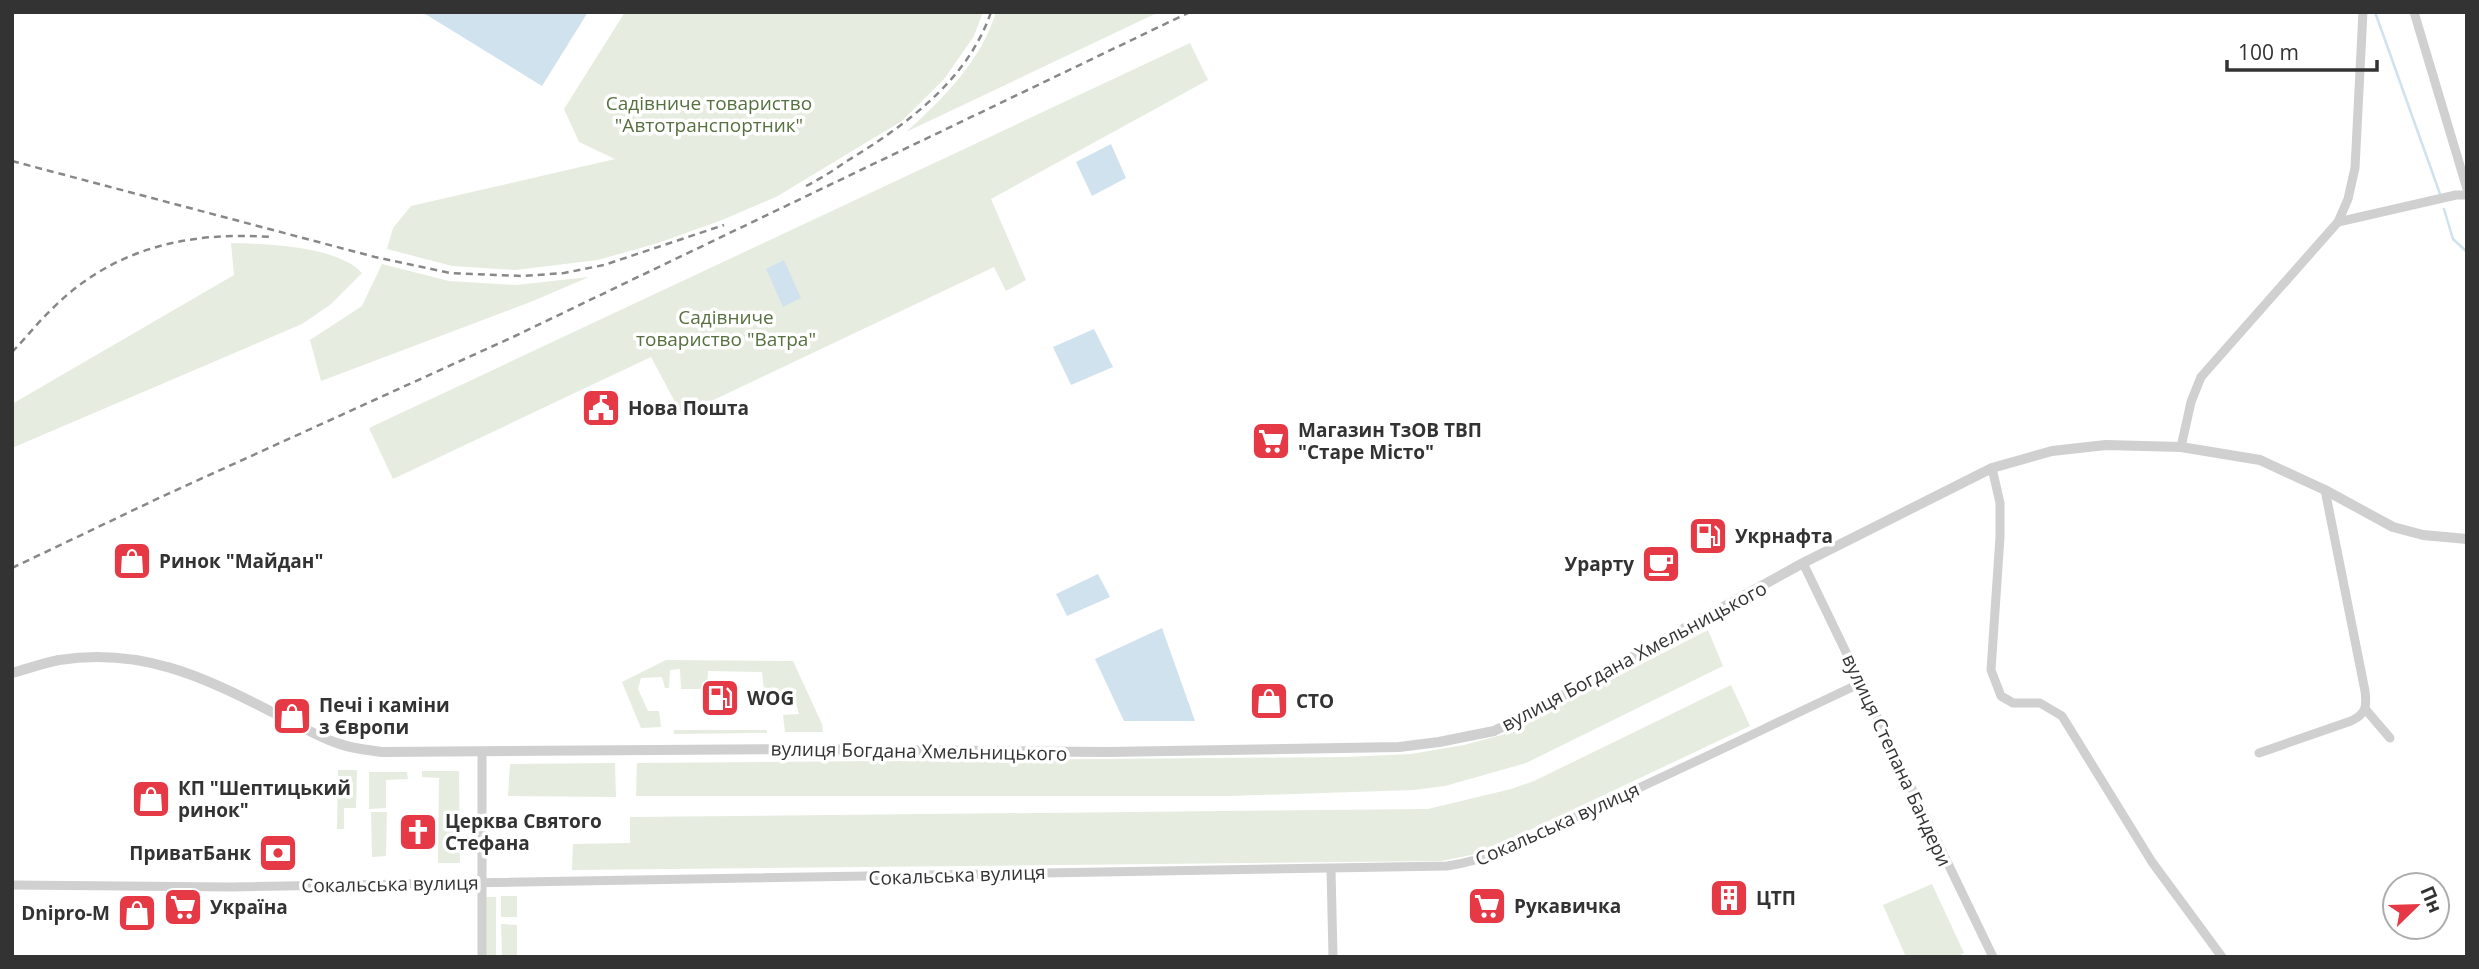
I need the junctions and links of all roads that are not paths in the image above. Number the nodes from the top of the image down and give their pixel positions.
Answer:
1 (2363, 12) edge
2 (2414, 12) edge
3 (2467, 189) edge
4 (2467, 195) edge
5 (2338, 222) junction
6 (2181, 447) junction
7 (1992, 468) junction
8 (2325, 490) junction
9 (2466, 541) edge
10 (1803, 563) junction
11 (12, 673) edge
12 (1861, 683) junction
13 (2366, 710) junction
14 (2390, 738) dead end
15 (482, 751) junction
16 (2259, 753) dead end
17 (1331, 869) junction
18 (482, 882) junction
19 (12, 885) edge
20 (482, 957) edge
21 (1333, 957) edge
22 (1993, 957) edge
23 (2222, 957) edge

1 - 5 street
2 - 3 street
4 - 5 street
5 - 6 street
6 - 7 street, вулиця Богдана Хмельницького
6 - 8 street, вулиця Богдана Хмельницького
7 - 10 street, вулиця Богдана Хмельницького
7 - 23 street
8 - 9 street, вулиця Богдана Хмельницького
8 - 13 street
10 - 12 street, вулиця Степана Бандери
10 - 15 street, вулиця Богдана Хмельницького
11 - 15 street, вулиця Богдана Хмельницького
12 - 17 street, Сокальська вулиця
12 - 22 street, вулиця Степана Бандери
13 - 14 street
13 - 16 street
15 - 18 street
17 - 18 street, Сокальська вулиця
17 - 21 street
18 - 19 street, Сокальська вулиця
18 - 20 street

